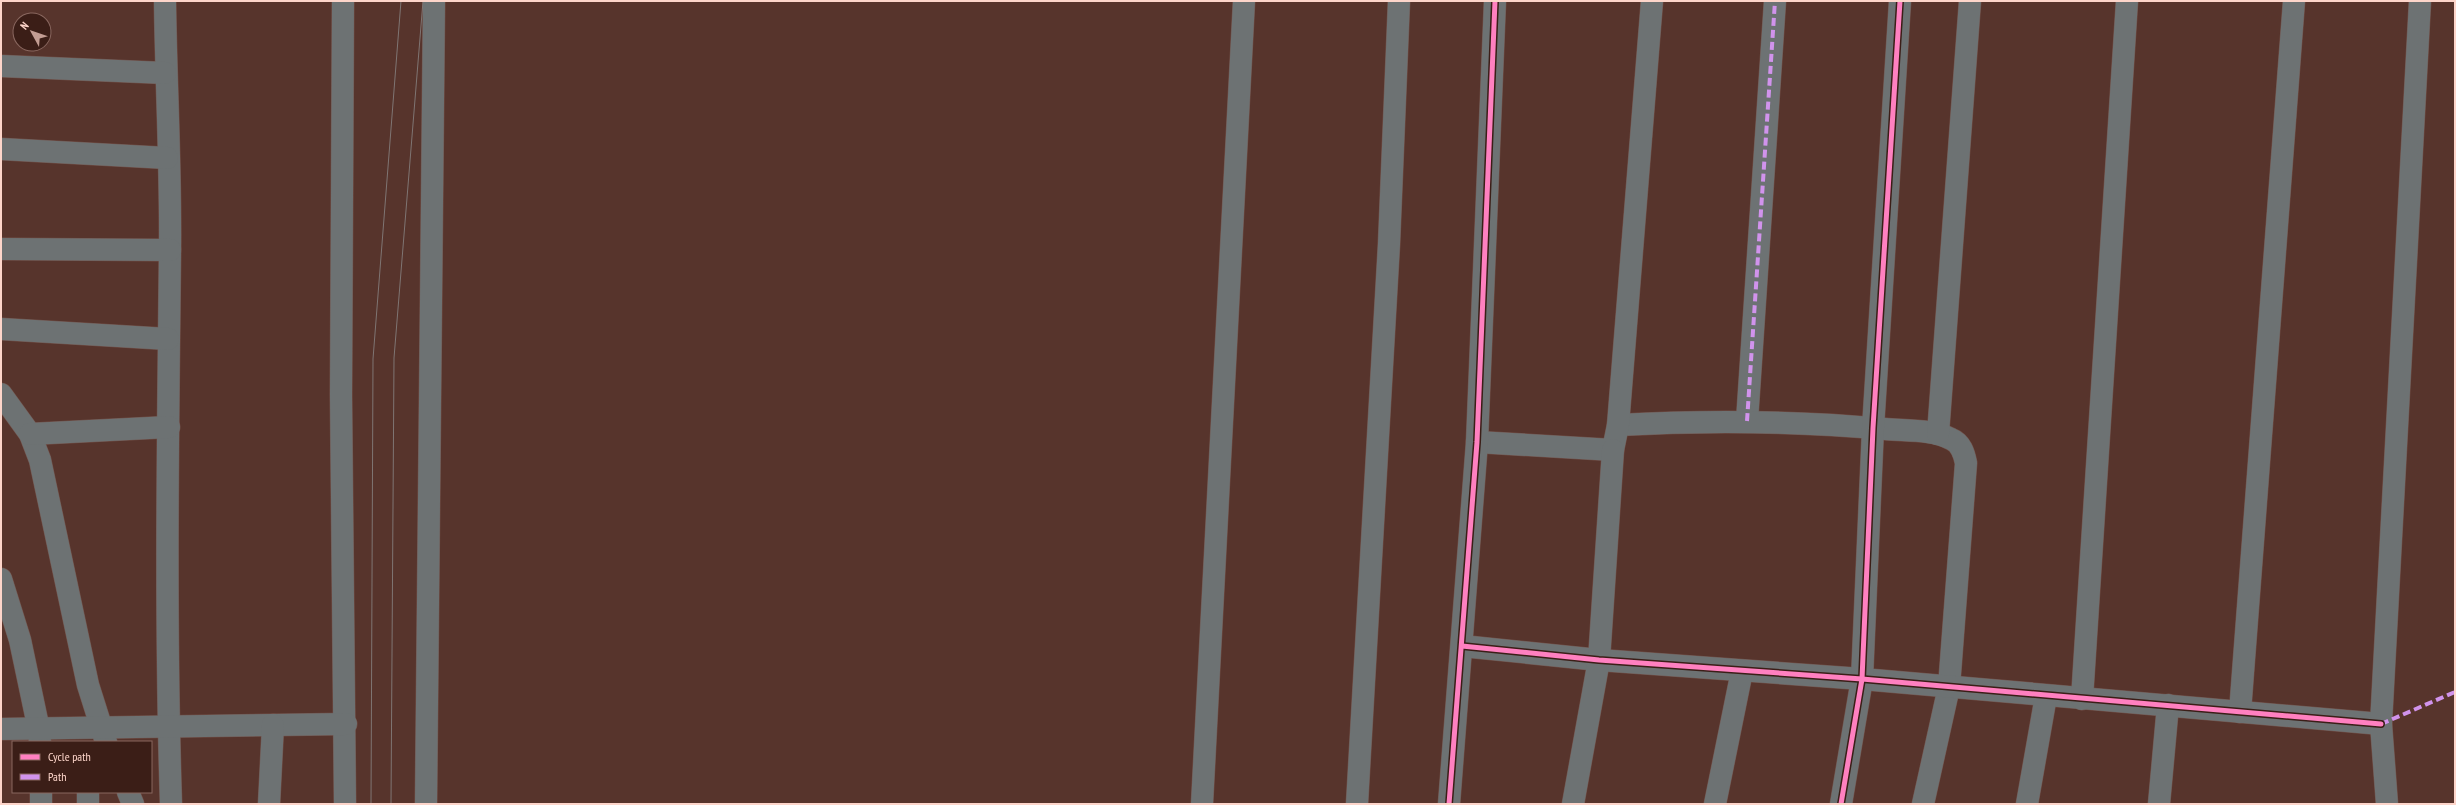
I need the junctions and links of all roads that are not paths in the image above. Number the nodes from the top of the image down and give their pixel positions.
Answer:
1 (165, 1) edge
2 (343, 1) edge
3 (434, 1) edge
4 (1244, 1) edge
5 (1399, 1) edge
6 (1495, 1) edge
7 (1652, 1) edge
8 (1775, 1) edge
9 (1900, 1) edge
10 (1970, 1) edge
11 (2127, 1) edge
12 (2294, 1) edge
13 (2420, 1) edge
14 (1, 66) edge
15 (166, 73) junction
16 (1, 149) edge
17 (167, 158) junction
18 (1, 249) edge
19 (170, 250) junction
20 (1, 330) edge
21 (168, 338) junction
22 (1, 394) edge
23 (1747, 422) junction
24 (1618, 425) junction
25 (169, 427) junction
26 (1873, 428) junction
27 (30, 434) junction
28 (1938, 434) junction
29 (1477, 442) junction
30 (1613, 450) junction
31 (1, 579) edge
32 (1462, 646) junction
33 (1599, 660) junction
34 (1742, 671) junction
35 (1862, 680) junction
36 (1949, 688) junction
37 (2046, 696) junction
38 (2082, 699) junction
39 (2168, 705) junction
40 (2240, 712) junction
41 (346, 724) junction
42 (2381, 724) junction
43 (273, 725) junction
44 (168, 726) junction
45 (1, 729) edge
46 (39, 736) edge
47 (94, 736) edge
48 (41, 793) edge
49 (88, 793) edge
50 (128, 793) edge
51 (41, 804) edge
52 (88, 804) edge
53 (133, 804) edge
54 (171, 804) edge
55 (269, 804) edge
56 (345, 804) edge
57 (426, 804) edge
58 (1202, 804) edge
59 (1357, 804) edge
60 (1449, 804) edge
61 (1573, 804) edge
62 (1715, 804) edge
63 (1841, 804) edge
64 (1923, 804) edge
65 (2027, 804) edge
66 (2159, 804) edge
67 (2387, 804) edge

1 - 15 street
2 - 41 street
3 - 57 street
4 - 58 street
5 - 59 street
6 - 29 street
7 - 24 street
8 - 23 street
9 - 26 street
10 - 28 street
11 - 38 street
12 - 40 street
13 - 42 street
14 - 15 street
15 - 17 street
16 - 17 street
17 - 19 street
18 - 19 street
19 - 21 street
20 - 21 street
21 - 25 street
22 - 27 street
23 - 24 street
23 - 26 street
24 - 30 street
25 - 27 street
25 - 44 street
26 - 28 street
26 - 35 street
27 - 47 street
28 - 36 street
29 - 30 street
29 - 32 street
30 - 33 street
31 - 46 street
32 - 33 street
32 - 60 street
33 - 34 street
33 - 61 street
34 - 35 street
34 - 62 street
35 - 36 street
35 - 63 street
36 - 37 street
36 - 64 street
37 - 38 street
37 - 65 street
38 - 39 street
39 - 40 street
39 - 66 street
40 - 42 street
41 - 43 street
41 - 56 street
42 - 67 street
43 - 44 street
43 - 55 street
44 - 47 street
44 - 54 street
45 - 46 street
46 - 47 street
48 - 51 street
49 - 52 street
50 - 53 street

